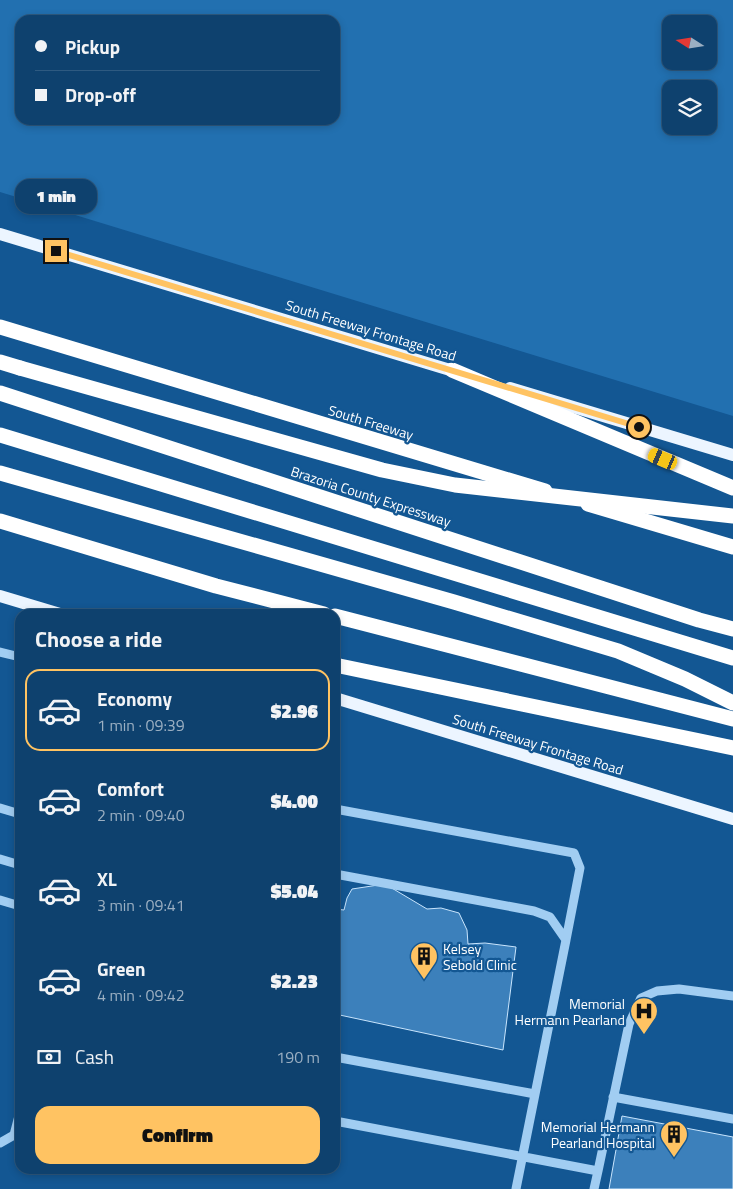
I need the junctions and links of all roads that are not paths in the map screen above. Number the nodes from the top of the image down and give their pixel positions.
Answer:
1 (0, 234) edge
2 (0, 327) edge
3 (0, 362) edge
4 (452, 370) junction
5 (0, 393) edge
6 (0, 435) edge
7 (733, 455) edge
8 (0, 473) edge
9 (733, 488) edge
10 (733, 516) edge
11 (0, 520) edge
12 (733, 547) edge
13 (0, 596) edge
14 (43, 609) edge
15 (305, 609) edge
16 (340, 617) edge
17 (733, 629) edge
18 (0, 652) edge
19 (15, 656) edge
20 (733, 658) edge
21 (340, 666) edge
22 (340, 700) edge
23 (733, 703) edge
24 (733, 718) edge
25 (733, 748) edge
26 (0, 808) edge
27 (340, 810) edge
28 (15, 812) edge
29 (733, 819) edge
30 (0, 859) edge
31 (15, 864) edge
32 (340, 875) edge
33 (0, 900) edge
34 (15, 904) edge
35 (566, 940) junction
36 (733, 996) edge
37 (340, 1058) edge
38 (534, 1094) junction
39 (614, 1097) junction
40 (733, 1119) edge
41 (340, 1122) edge
42 (15, 1131) edge
43 (0, 1143) edge
44 (522, 1157) junction
45 (598, 1171) junction
46 (516, 1189) edge
47 (594, 1189) edge

1 - 4 main road, South Freeway Frontage Road
2 - 12 highway, South Freeway
3 - 10 highway, bridge
4 - 7 main road, South Freeway Frontage Road
4 - 9 highway
5 - 17 highway, Brazoria County Expressway
6 - 20 highway
8 - 23 highway
11 - 15 highway
13 - 14 main road
16 - 24 highway
18 - 19 lane
21 - 25 highway
22 - 29 main road, South Freeway Frontage Road
26 - 28 lane
27 - 35 lane
30 - 31 lane
32 - 35 lane
33 - 34 lane
35 - 38 lane
36 - 39 lane
37 - 38 lane
38 - 44 lane
39 - 40 lane
39 - 45 lane
41 - 44 lane
42 - 43 lane
44 - 45 lane
44 - 46 lane
45 - 47 lane

